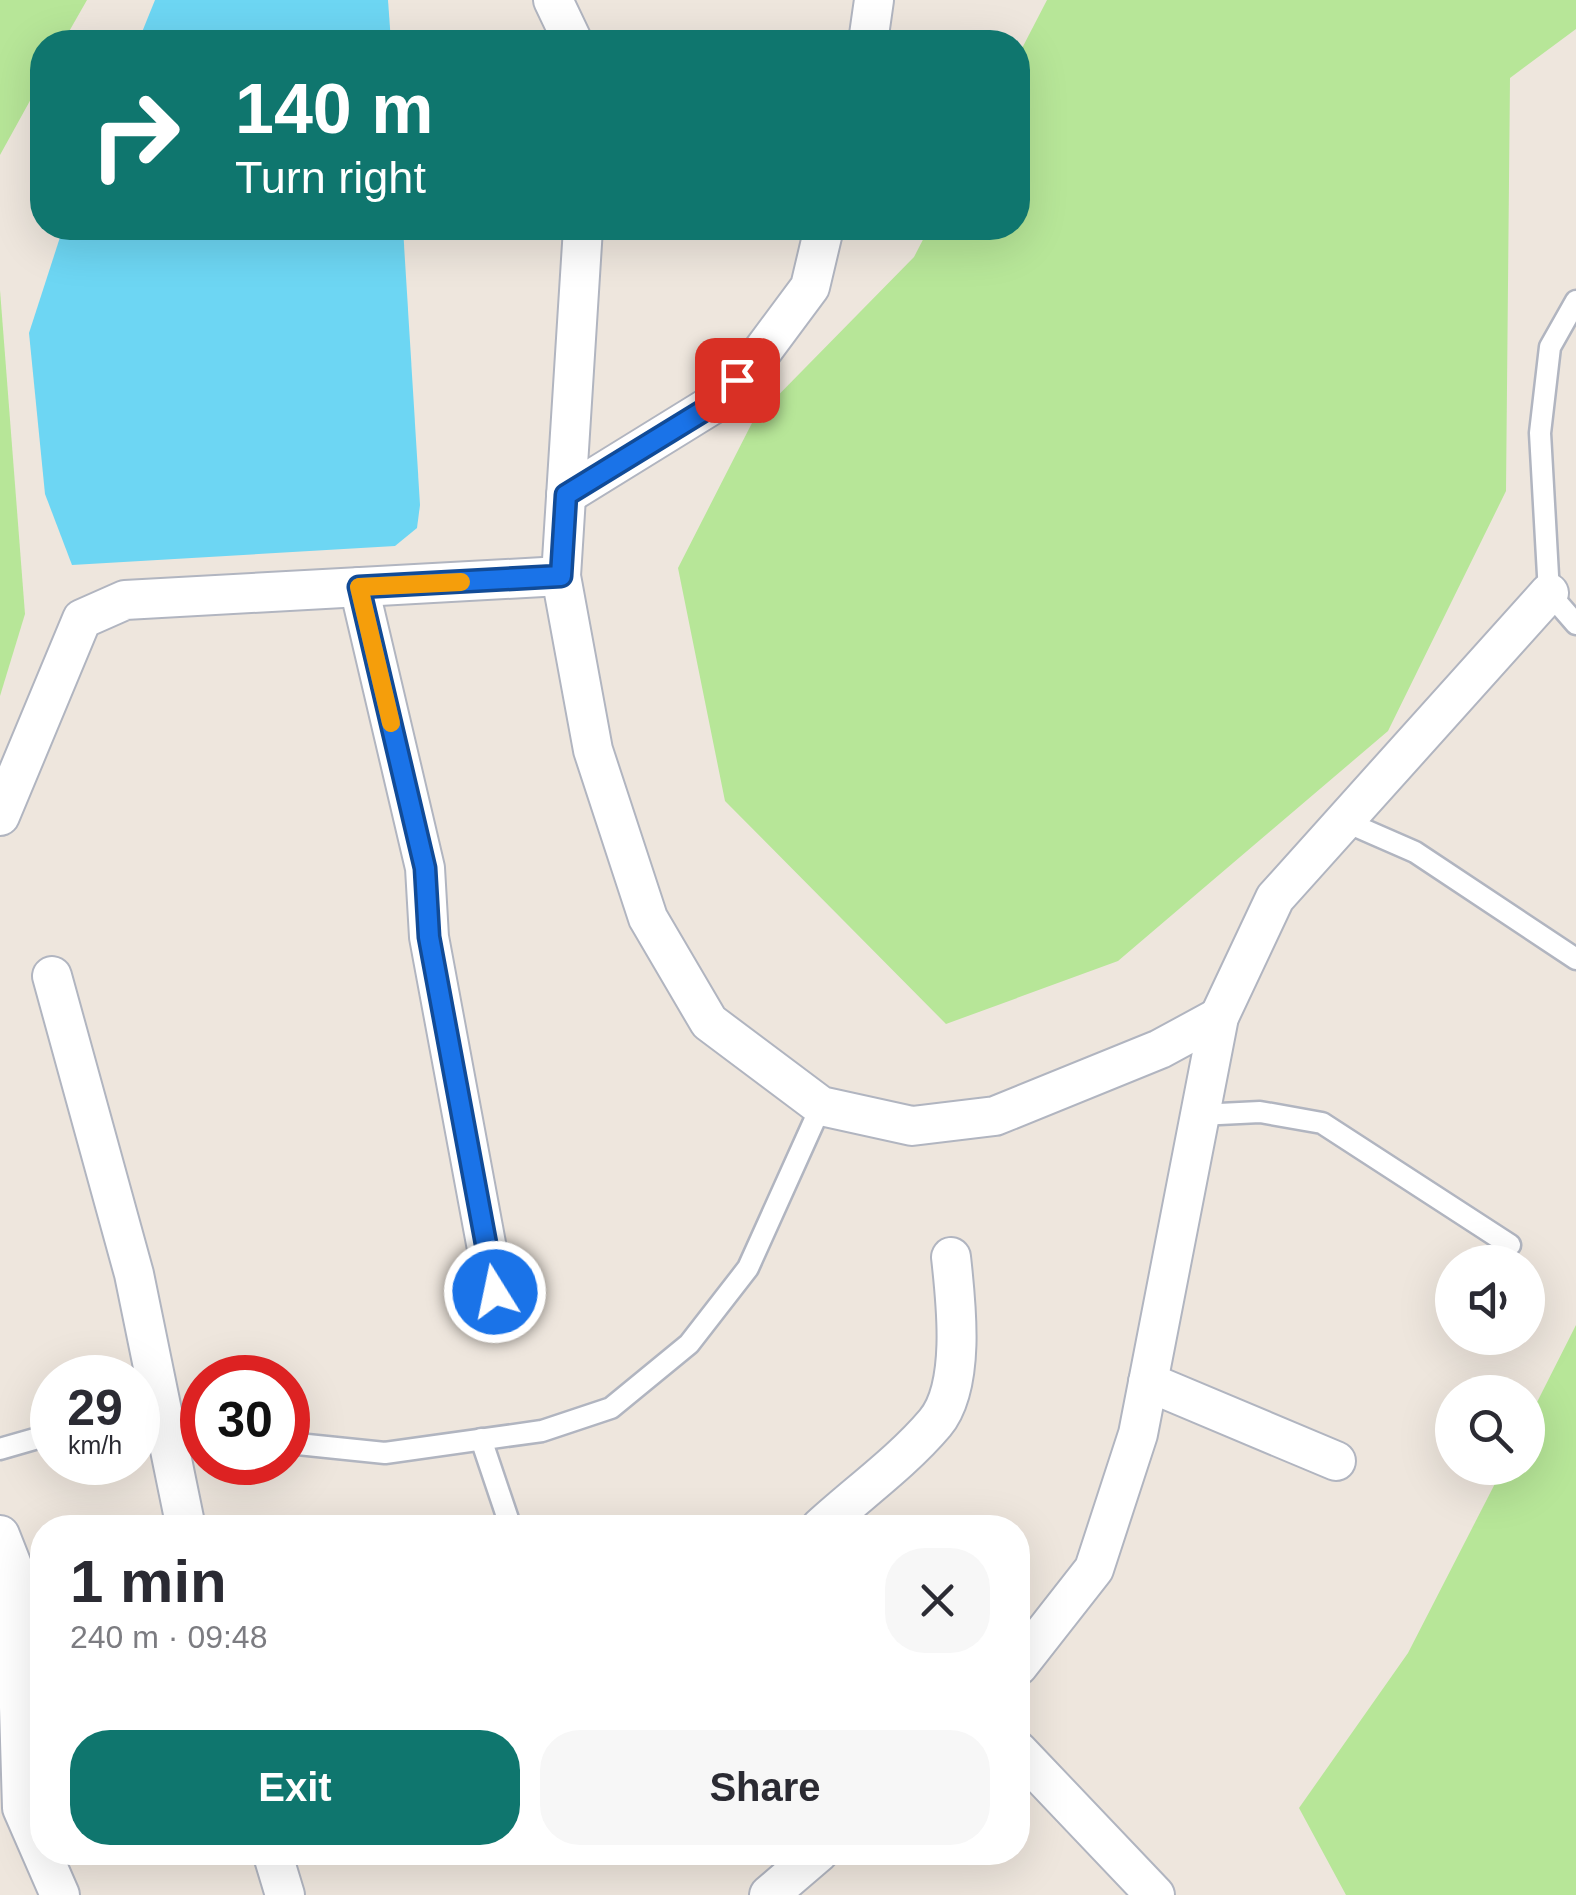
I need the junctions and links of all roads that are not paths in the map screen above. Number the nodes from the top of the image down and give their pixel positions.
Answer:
1 (553, 0) edge
2 (874, 0) edge
3 (567, 30) edge
4 (870, 30) edge
5 (582, 240) edge
6 (821, 240) edge
7 (1576, 302) edge
8 (566, 495) junction
9 (561, 576) junction
10 (359, 587) junction
11 (1549, 593) junction
12 (1576, 624) edge
13 (0, 816) edge
14 (1344, 821) junction
15 (1576, 959) edge
16 (52, 976) dead end
17 (1219, 1017) junction
18 (821, 1106) junction
19 (1199, 1114) junction
20 (1510, 1245) dead end
21 (951, 1257) dead end
22 (495, 1292) dead end
23 (143, 1355) edge
24 (1148, 1382) junction
25 (30, 1440) edge
26 (481, 1440) junction
27 (310, 1445) edge
28 (0, 1449) edge
29 (160, 1451) edge
30 (1336, 1460) dead end
31 (182, 1515) edge
32 (506, 1515) edge
33 (834, 1515) edge
34 (0, 1535) edge
35 (1030, 1651) edge
36 (1030, 1764) edge
37 (30, 1826) edge
38 (47, 1865) edge
39 (276, 1865) edge
40 (60, 1895) edge
41 (285, 1895) edge
42 (1156, 1895) edge

1 - 3 street
2 - 4 street
5 - 8 street
6 - 8 street
7 - 11 lane
8 - 9 street
9 - 10 street
9 - 18 street
10 - 13 street
10 - 22 street
11 - 12 lane
11 - 14 street
14 - 15 lane
14 - 17 street
16 - 23 street
17 - 18 street
17 - 19 street
18 - 26 lane
19 - 20 lane
19 - 24 street
21 - 33 street
24 - 30 street
24 - 35 street
25 - 28 lane
26 - 27 lane
26 - 32 lane
29 - 31 street
34 - 37 street
36 - 42 street
38 - 40 street
39 - 41 street

